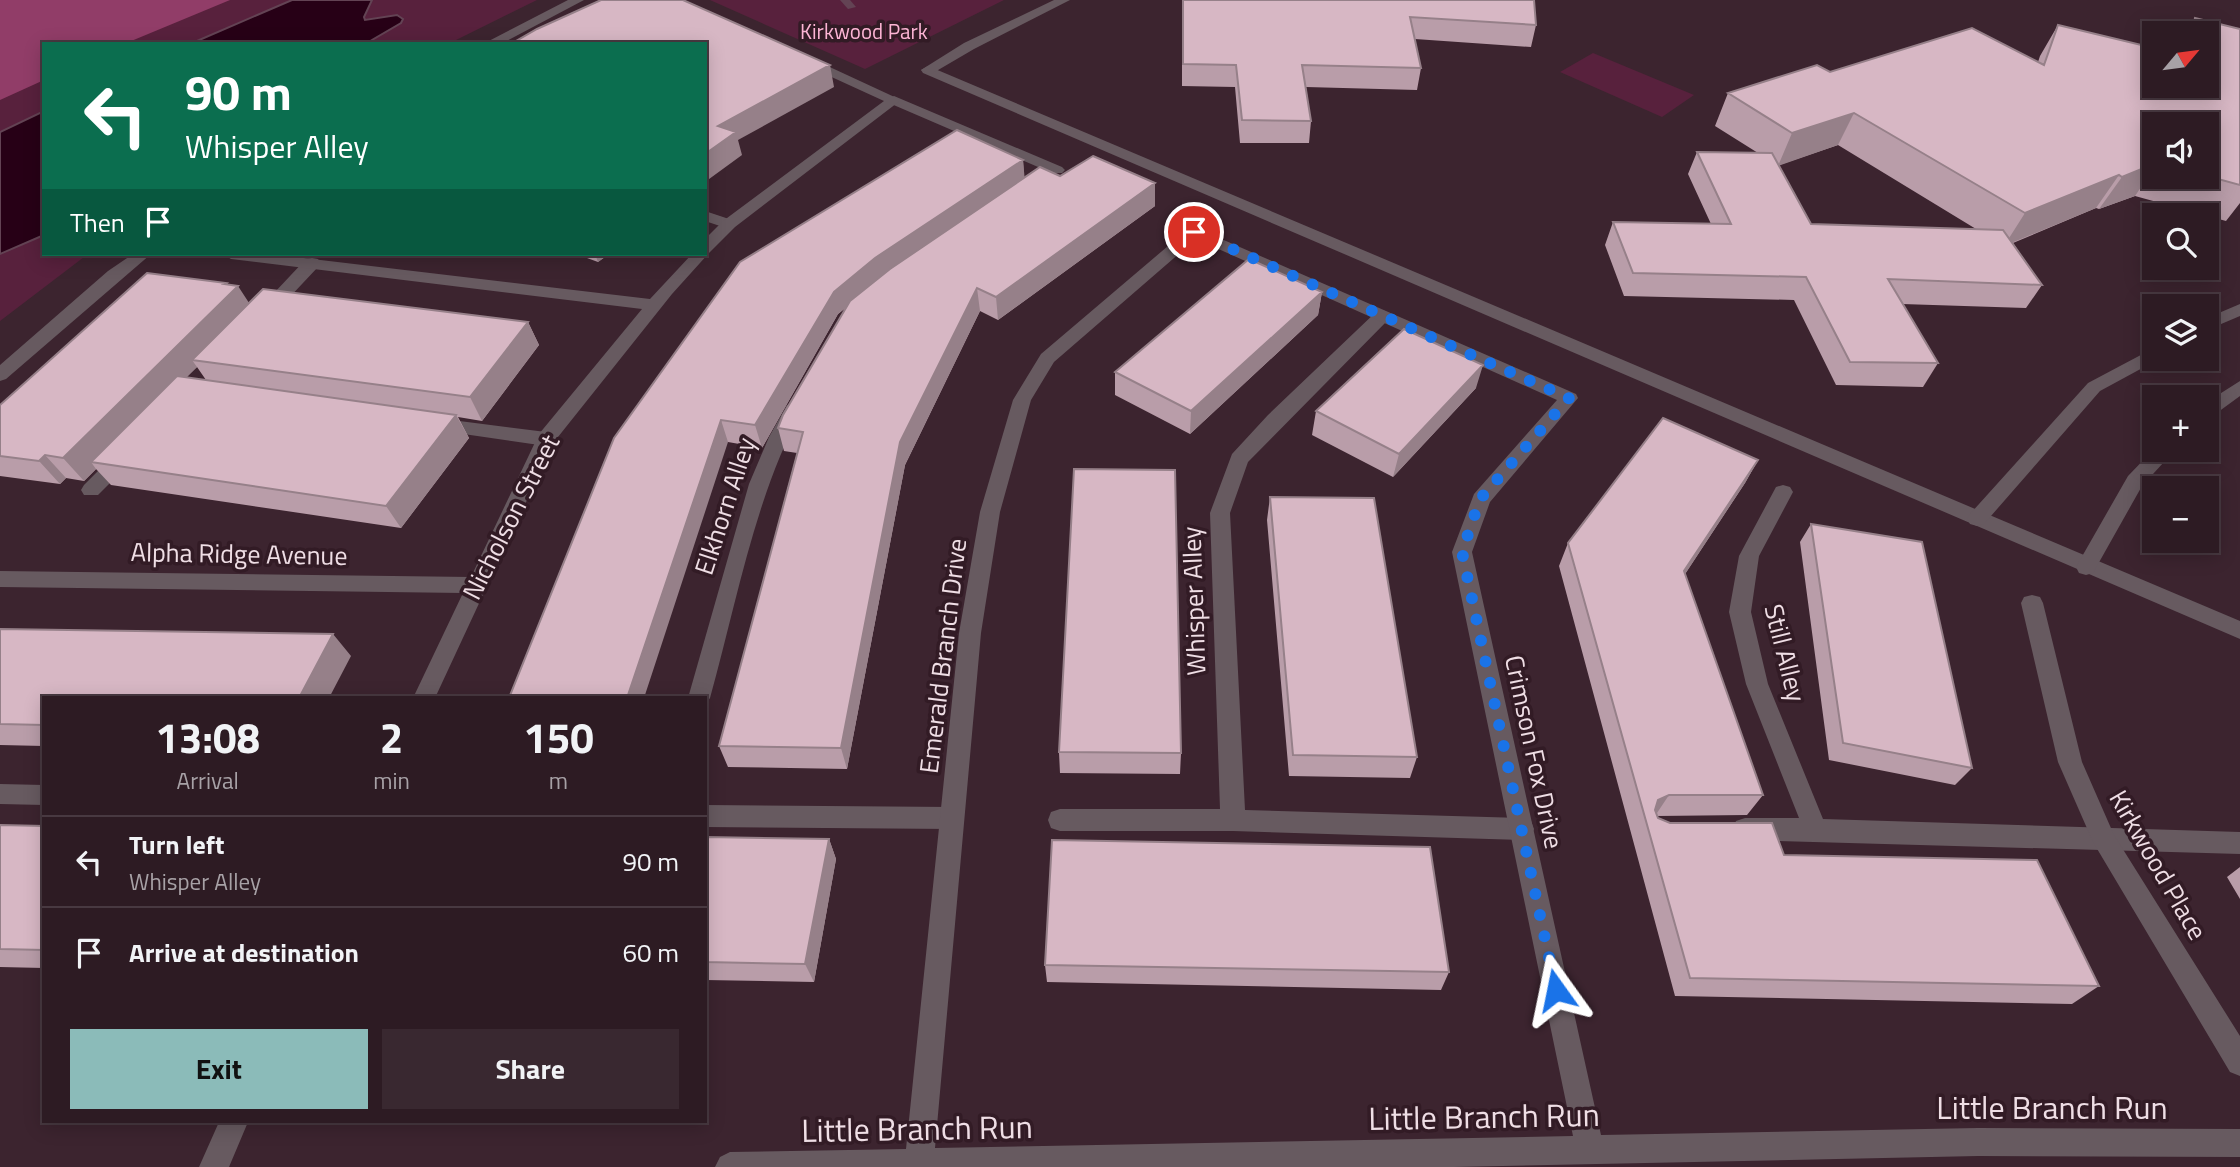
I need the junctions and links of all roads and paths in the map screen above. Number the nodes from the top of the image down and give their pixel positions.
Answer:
1 (578, 0) edge
2 (1064, 0) edge
3 (494, 42) edge
4 (796, 56) edge
5 (894, 100) junction
6 (1034, 185) edge
7 (707, 217) edge
8 (729, 224) junction
9 (707, 247) edge
10 (140, 256) edge
11 (249, 256) edge
12 (699, 256) edge
13 (312, 263) junction
14 (654, 305) junction
15 (2240, 309) edge
16 (1382, 316) junction
17 (2219, 319) edge
18 (257, 322) edge
19 (2142, 361) edge
20 (0, 375) edge
21 (2240, 387) edge
22 (805, 390) edge
23 (2219, 402) edge
24 (424, 422) edge
25 (546, 439) junction
26 (137, 444) edge
27 (2153, 462) edge
28 (91, 490) edge
29 (1783, 492) dead end
30 (1977, 519) junction
31 (2087, 567) junction
32 (0, 579) edge
33 (477, 584) junction
34 (2032, 603) dead end
35 (2240, 630) edge
36 (425, 696) edge
37 (700, 696) edge
38 (0, 794) edge
39 (42, 795) edge
40 (707, 816) edge
41 (952, 818) junction
42 (1060, 820) dead end
43 (1233, 820) junction
44 (1522, 829) junction
45 (1723, 829) edge
46 (1815, 829) junction
47 (2105, 842) junction
48 (2240, 843) edge
49 (2240, 1062) edge
50 (234, 1123) edge
51 (2240, 1143) edge
52 (1590, 1150) junction
53 (919, 1164) junction
54 (214, 1167) edge
55 (730, 1167) edge

1 - 3 street
2 - 30 street
4 - 5 street
5 - 6 street
5 - 8 street
7 - 8 street
8 - 9 street
10 - 20 street
11 - 13 street
12 - 14 street, Nicholson Street
13 - 14 street
13 - 18 street
14 - 25 street, Nicholson Street
15 - 17 street
16 - 41 street, Emerald Branch Drive
16 - 43 street, Whisper Alley
16 - 44 street, Crimson Fox Drive
19 - 30 street
21 - 23 street
22 - 37 street, Elkhorn Alley
24 - 25 street
25 - 33 street, Nicholson Street
26 - 28 street
27 - 31 street
29 - 46 street, Still Alley
30 - 31 street
31 - 35 street
32 - 33 street, Alpha Ridge Avenue
33 - 36 street, Nicholson Street
34 - 47 street, Kirkwood Place
38 - 39 street
40 - 41 street
41 - 53 street, Emerald Branch Drive
42 - 43 street
43 - 44 street
44 - 52 street, Crimson Fox Drive
45 - 46 street
46 - 47 street
47 - 48 street
47 - 49 street, Kirkwood Place
50 - 54 street
51 - 52 street, Little Branch Run
52 - 53 street, Little Branch Run
53 - 55 street, Little Branch Run

